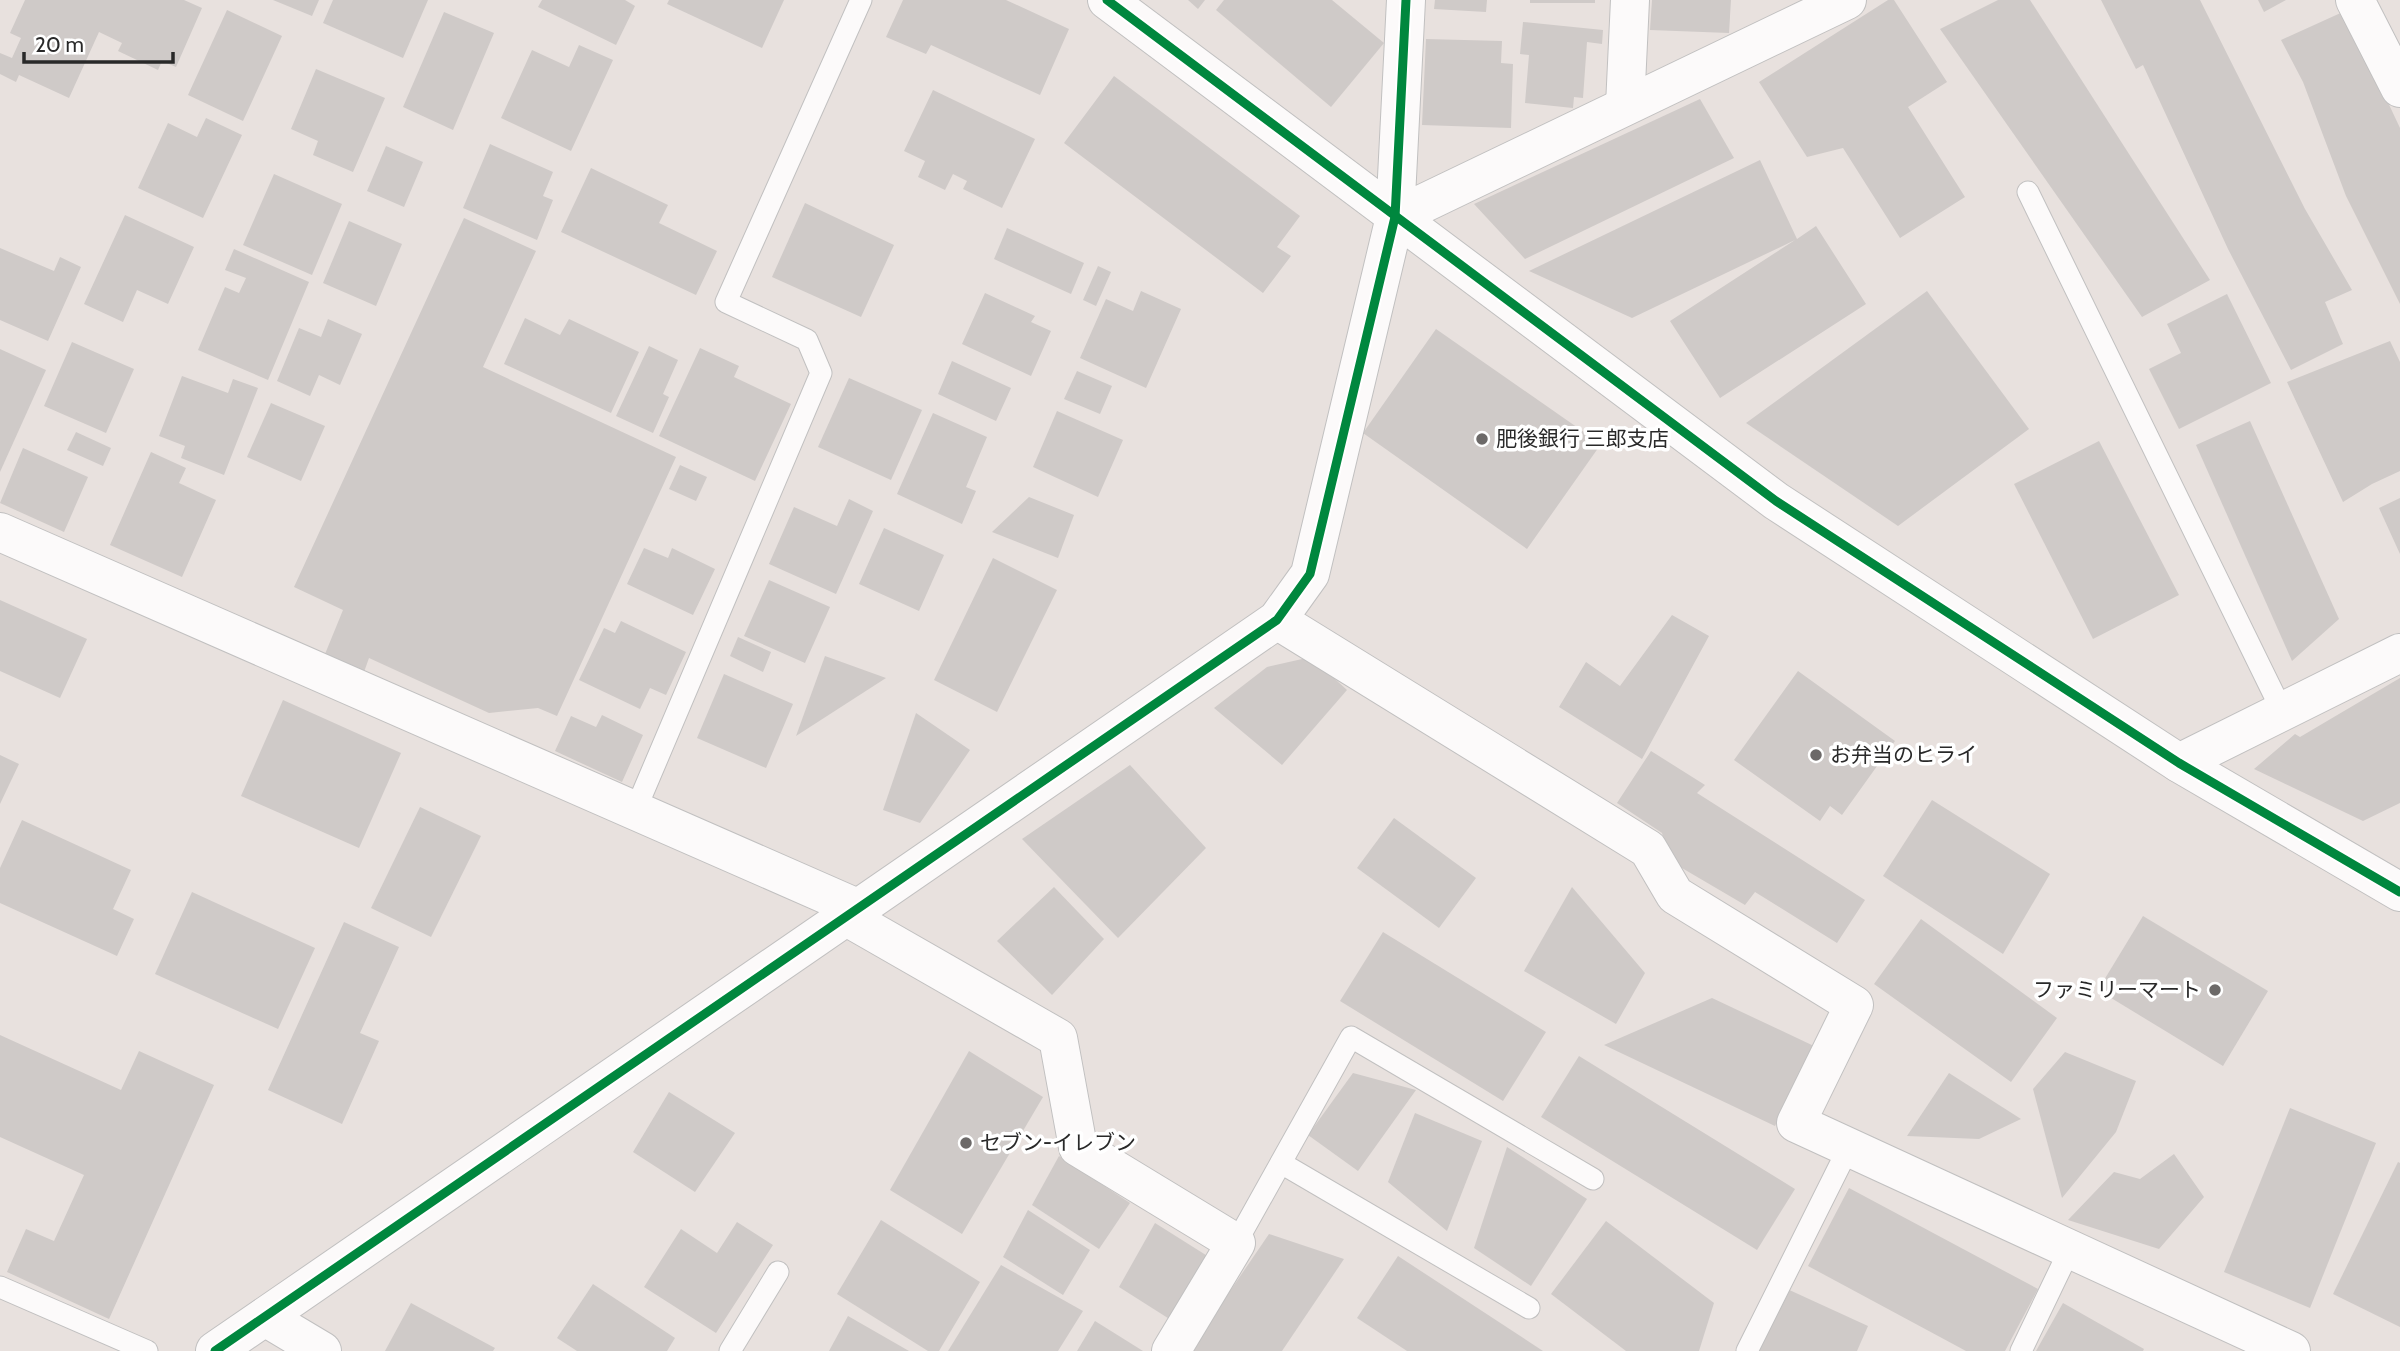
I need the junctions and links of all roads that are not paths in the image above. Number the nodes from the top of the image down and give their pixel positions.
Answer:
1 (861, 0) edge
2 (1107, 0) edge
3 (1406, 0) edge
4 (1630, 0) edge
5 (1847, 0) edge
6 (2355, 0) edge
7 (2400, 88) edge
8 (1625, 106) junction
9 (2028, 192) dead end
10 (1395, 217) junction
11 (0, 532) edge
12 (1277, 620) junction
13 (2400, 653) edge
14 (2282, 711) junction
15 (2179, 763) junction
16 (635, 811) junction
17 (2400, 892) edge
18 (851, 912) junction
19 (1849, 1146) junction
20 (1281, 1163) junction
21 (1593, 1179) dead end
22 (1236, 1243) junction
23 (2070, 1249) junction
24 (778, 1272) dead end
25 (0, 1287) edge
26 (1529, 1308) dead end
27 (265, 1317) junction
28 (147, 1351) edge
29 (215, 1351) edge
30 (322, 1351) edge
31 (730, 1351) edge
32 (1171, 1351) edge
33 (1746, 1351) edge
34 (2021, 1351) edge
35 (2291, 1351) edge

1 - 16 lane
2 - 10 street
3 - 10 street
4 - 8 street
5 - 8 street
6 - 7 street
8 - 10 street
9 - 14 lane
10 - 12 street
10 - 15 street
11 - 16 street
12 - 18 street
12 - 19 street
13 - 14 street
14 - 15 street
15 - 17 street
16 - 18 street
18 - 22 street
18 - 27 street
19 - 23 street
19 - 33 lane
20 - 21 lane
20 - 22 lane
20 - 26 lane
22 - 32 street
23 - 34 lane
23 - 35 street
24 - 31 lane
25 - 28 lane
27 - 29 street
27 - 30 street

